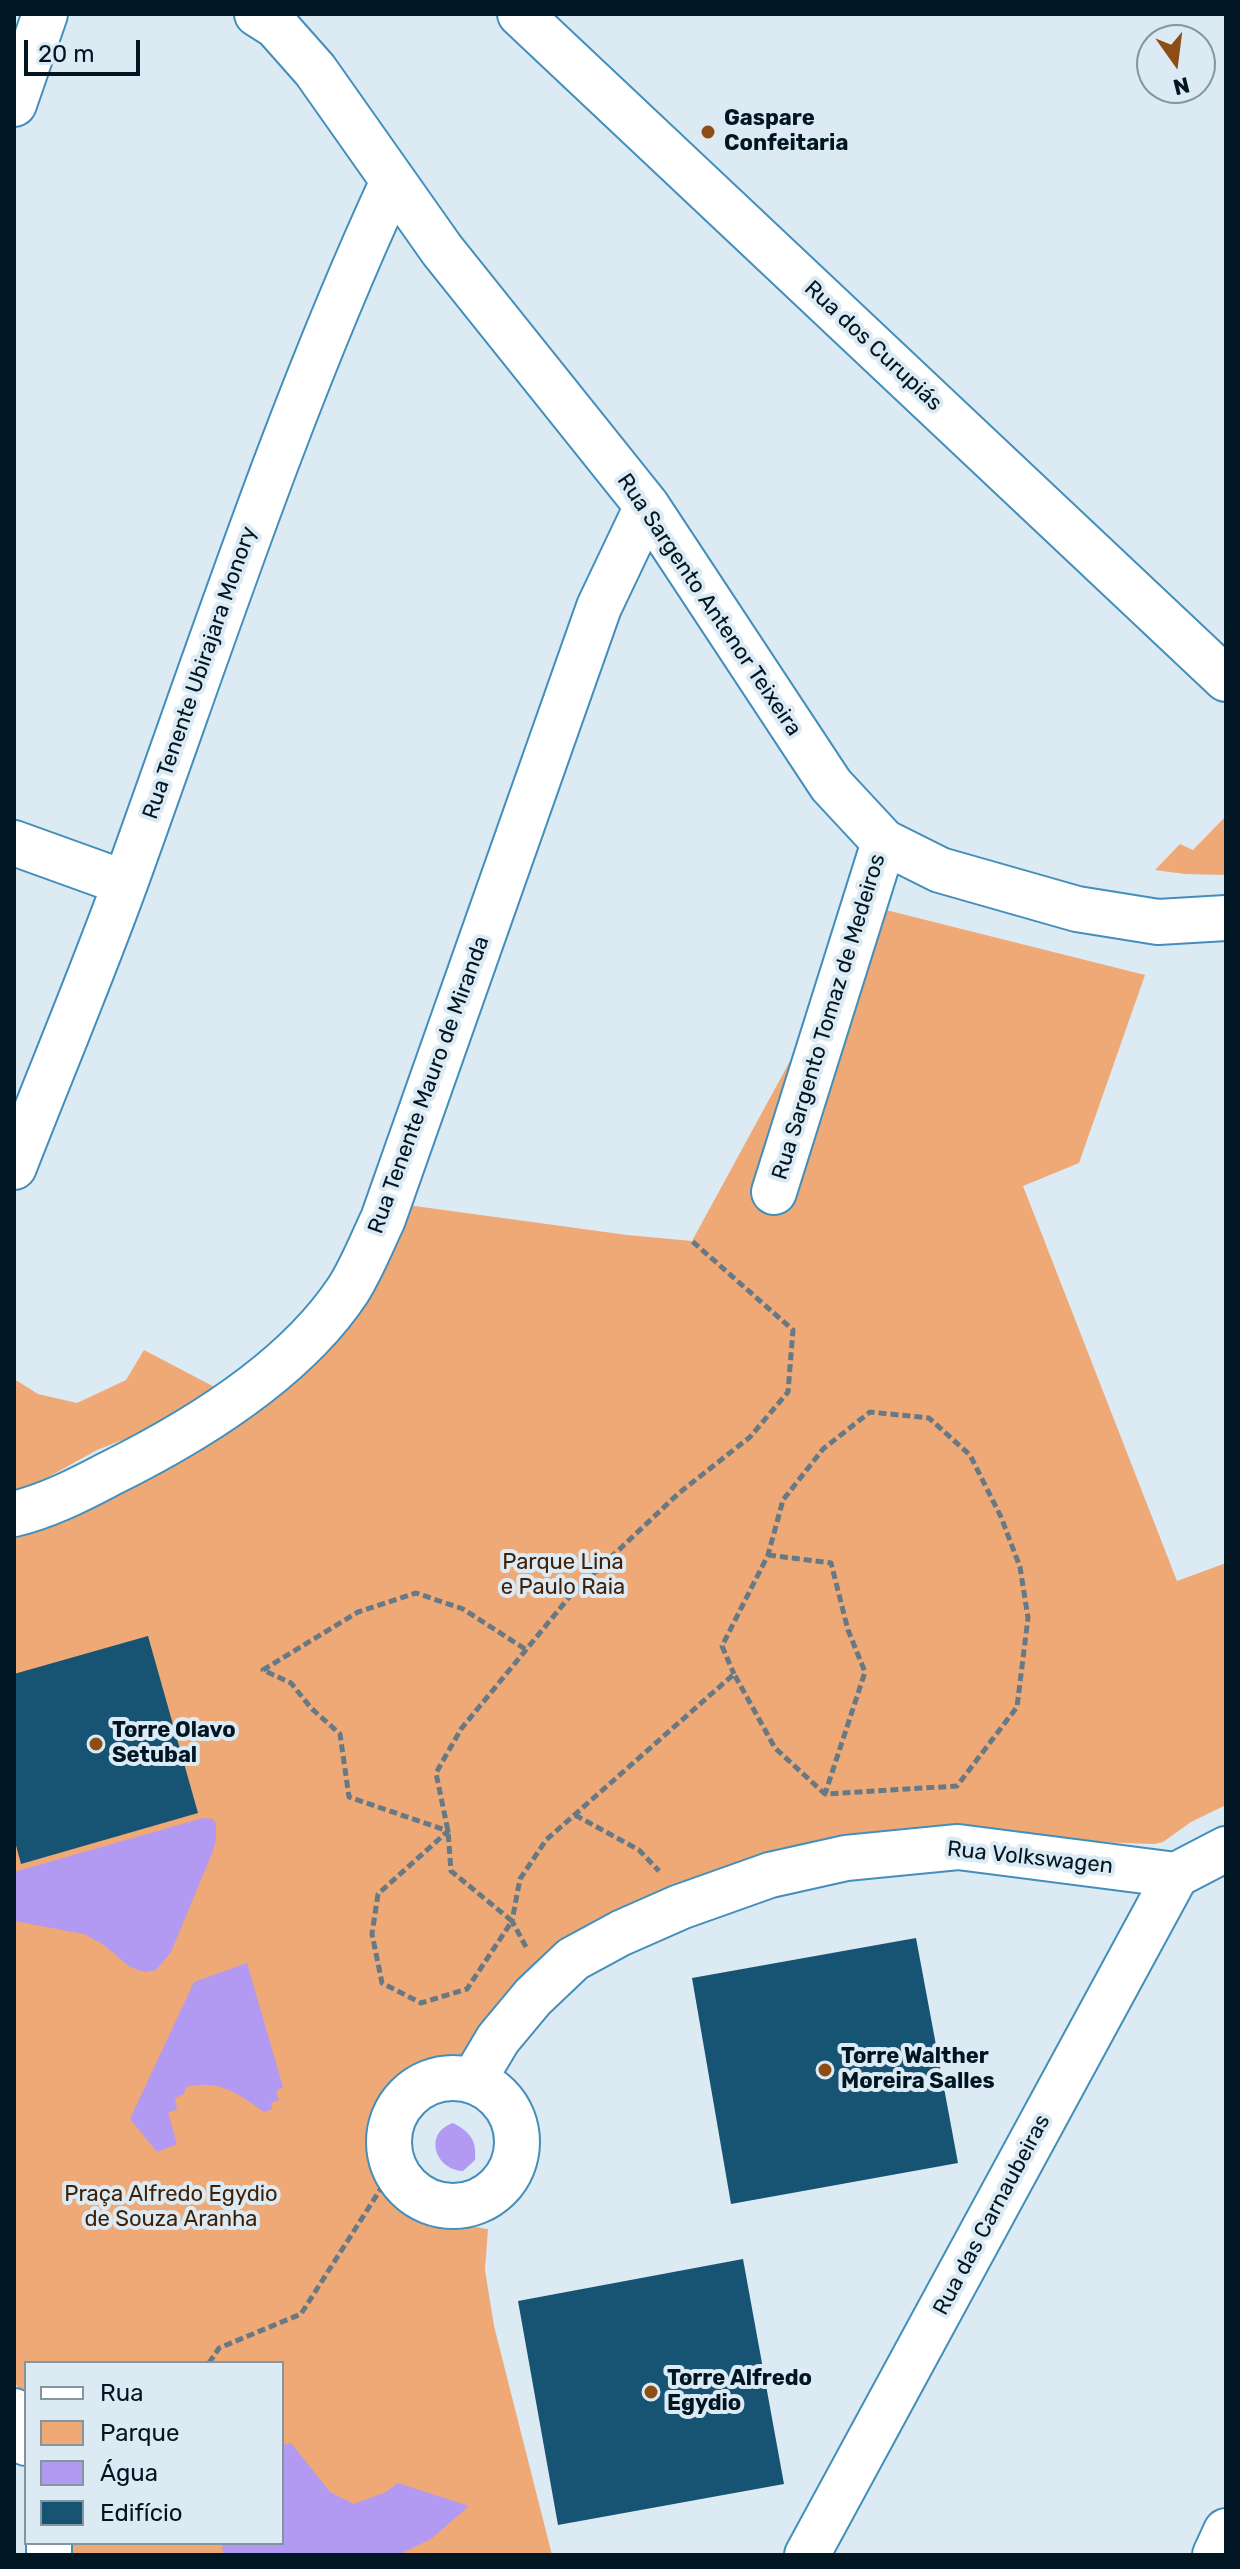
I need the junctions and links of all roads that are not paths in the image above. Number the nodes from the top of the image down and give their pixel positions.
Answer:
1 (45, 14) edge
2 (257, 14) edge
3 (520, 14) edge
4 (14, 104) edge
5 (393, 181) junction
6 (647, 506) junction
7 (1226, 679) edge
8 (884, 842) junction
9 (14, 843) edge
10 (125, 883) junction
11 (1226, 918) edge
12 (14, 1167) edge
13 (774, 1192) dead end
14 (18, 1513) edge
15 (1226, 1849) edge
16 (1176, 1875) junction
17 (473, 2081) junction
18 (14, 2411) edge
19 (24, 2438) edge
20 (1226, 2531) edge
21 (807, 2555) edge
22 (1215, 2555) edge

1 - 4 street
2 - 5 street, Rua Sargento Antenor Teixeira
3 - 7 street, Rua dos Curupiás
5 - 6 street, Rua Sargento Antenor Teixeira
5 - 10 street, Rua Tenente Ubirajara Monory
6 - 8 street, Rua Sargento Antenor Teixeira
6 - 14 street, Rua Tenente Mauro de Miranda
8 - 11 street, Rua Sargento Antenor Teixeira
8 - 13 street, Rua Sargento Tomaz de Medeiros
9 - 10 street
10 - 12 street, Rua Tenente Ubirajara Monory
15 - 16 street
16 - 17 street, Rua Volkswagen
16 - 21 street, Rua das Carnaubeiras
17 - 17 street
18 - 19 street
20 - 22 street

